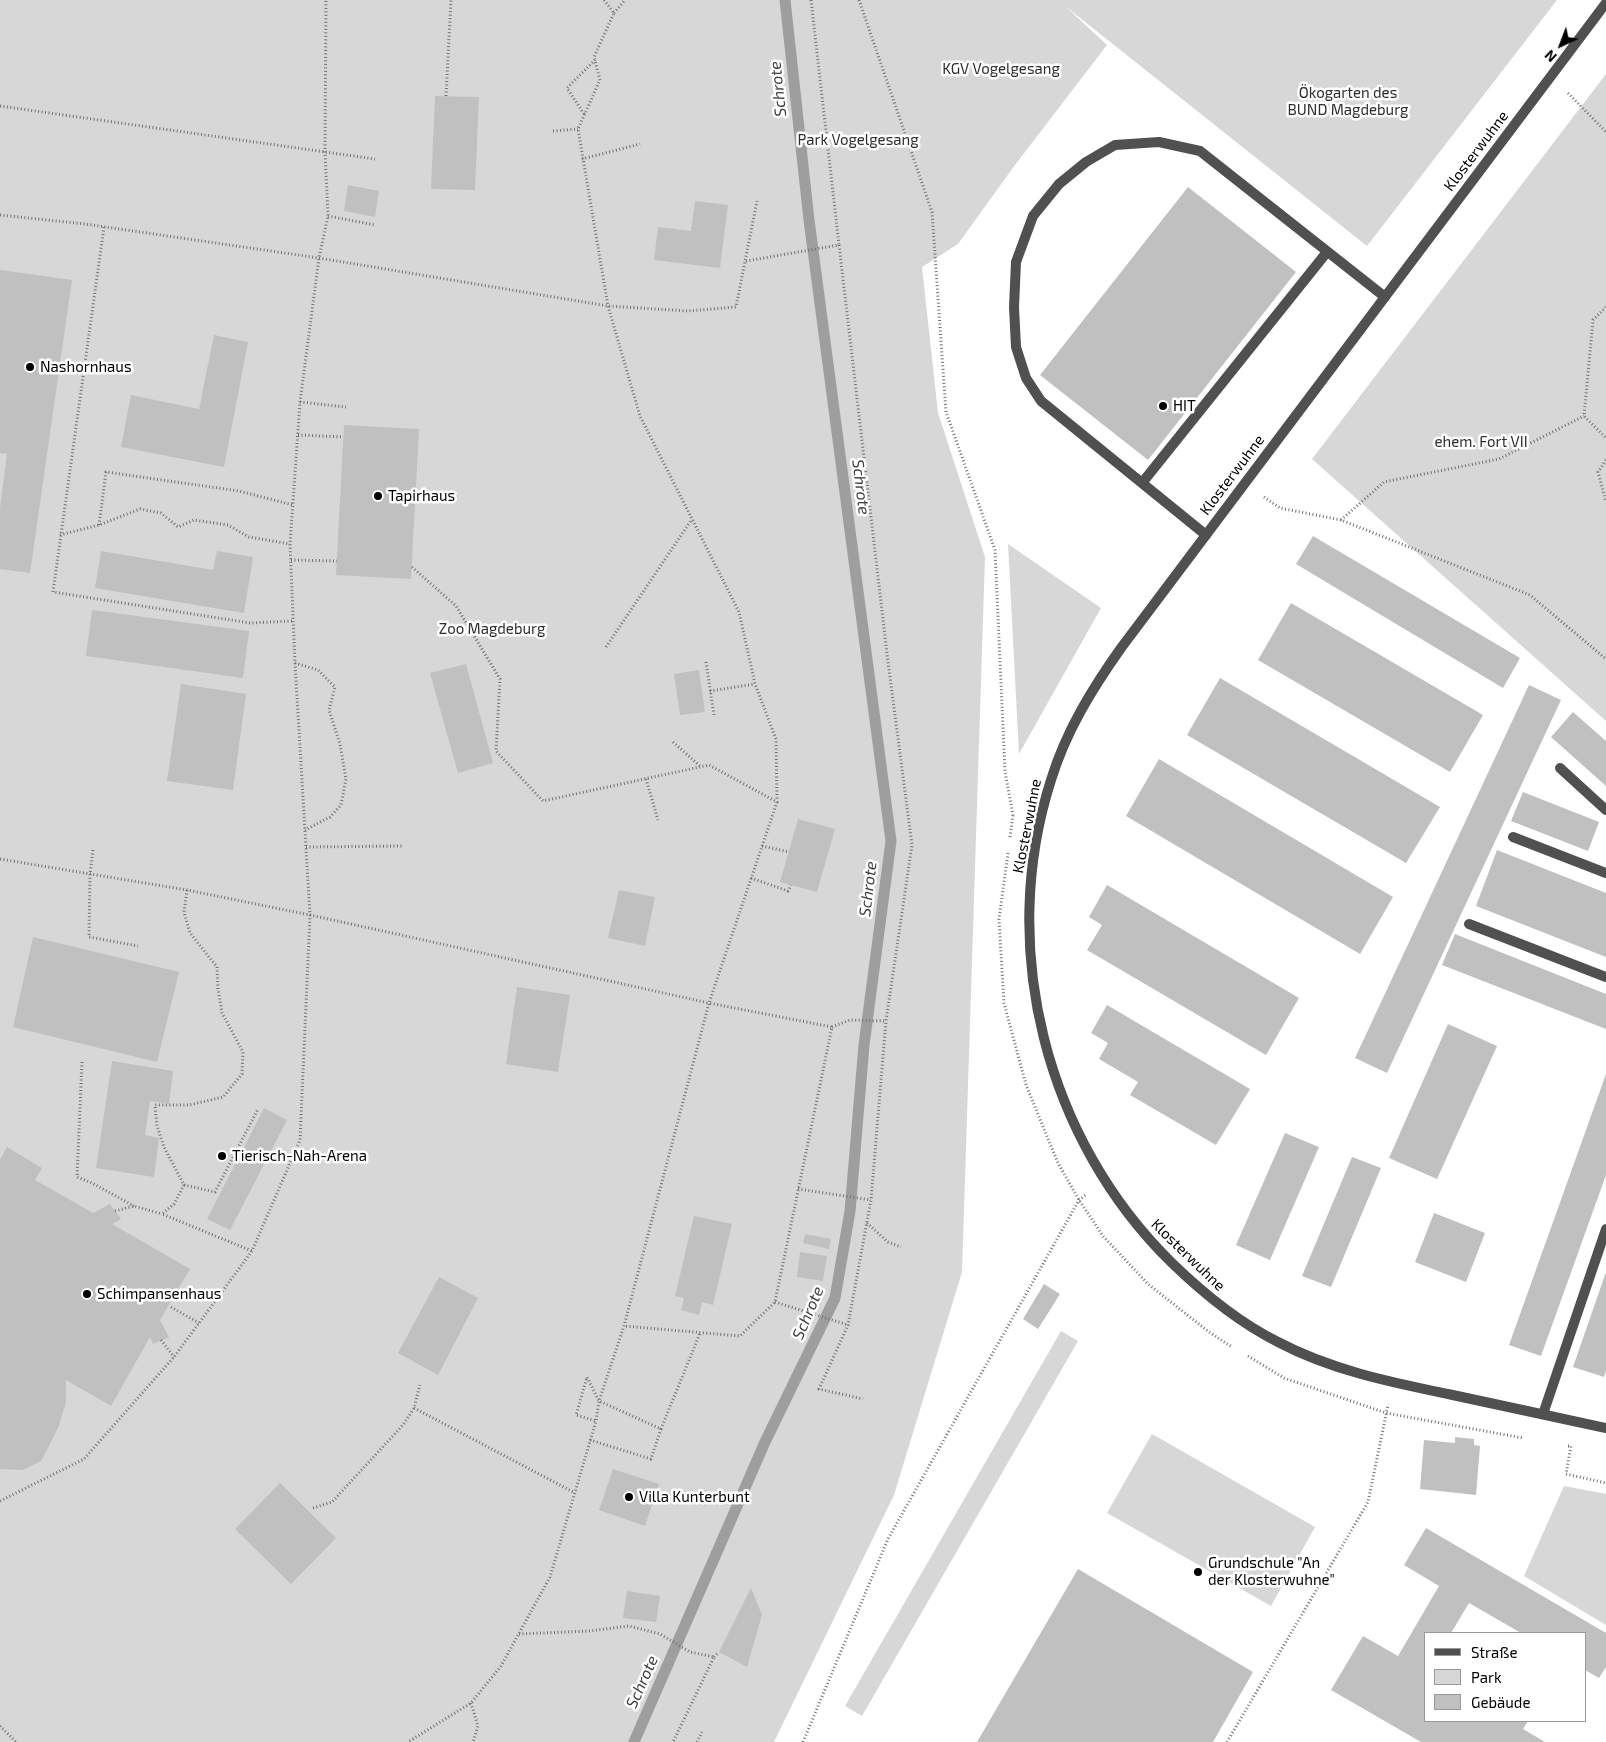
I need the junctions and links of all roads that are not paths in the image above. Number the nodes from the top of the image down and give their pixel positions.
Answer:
1 (1606, 3) edge
2 (1327, 252) junction
3 (1385, 297) junction
4 (1142, 483) junction
5 (1206, 535) junction
6 (1560, 768) dead end
7 (1606, 810) edge
8 (1513, 837) dead end
9 (1606, 873) edge
10 (1469, 924) dead end
11 (1606, 977) edge
12 (1606, 1228) edge
13 (1543, 1414) junction
14 (1606, 1428) edge

1 - 3 street, Klosterwuhne
2 - 3 street
2 - 4 street
2 - 4 street
3 - 5 street, Klosterwuhne
4 - 5 street
5 - 13 street, Klosterwuhne
6 - 7 street
8 - 9 street
10 - 11 street
12 - 13 street
13 - 14 street, Klosterwuhne

